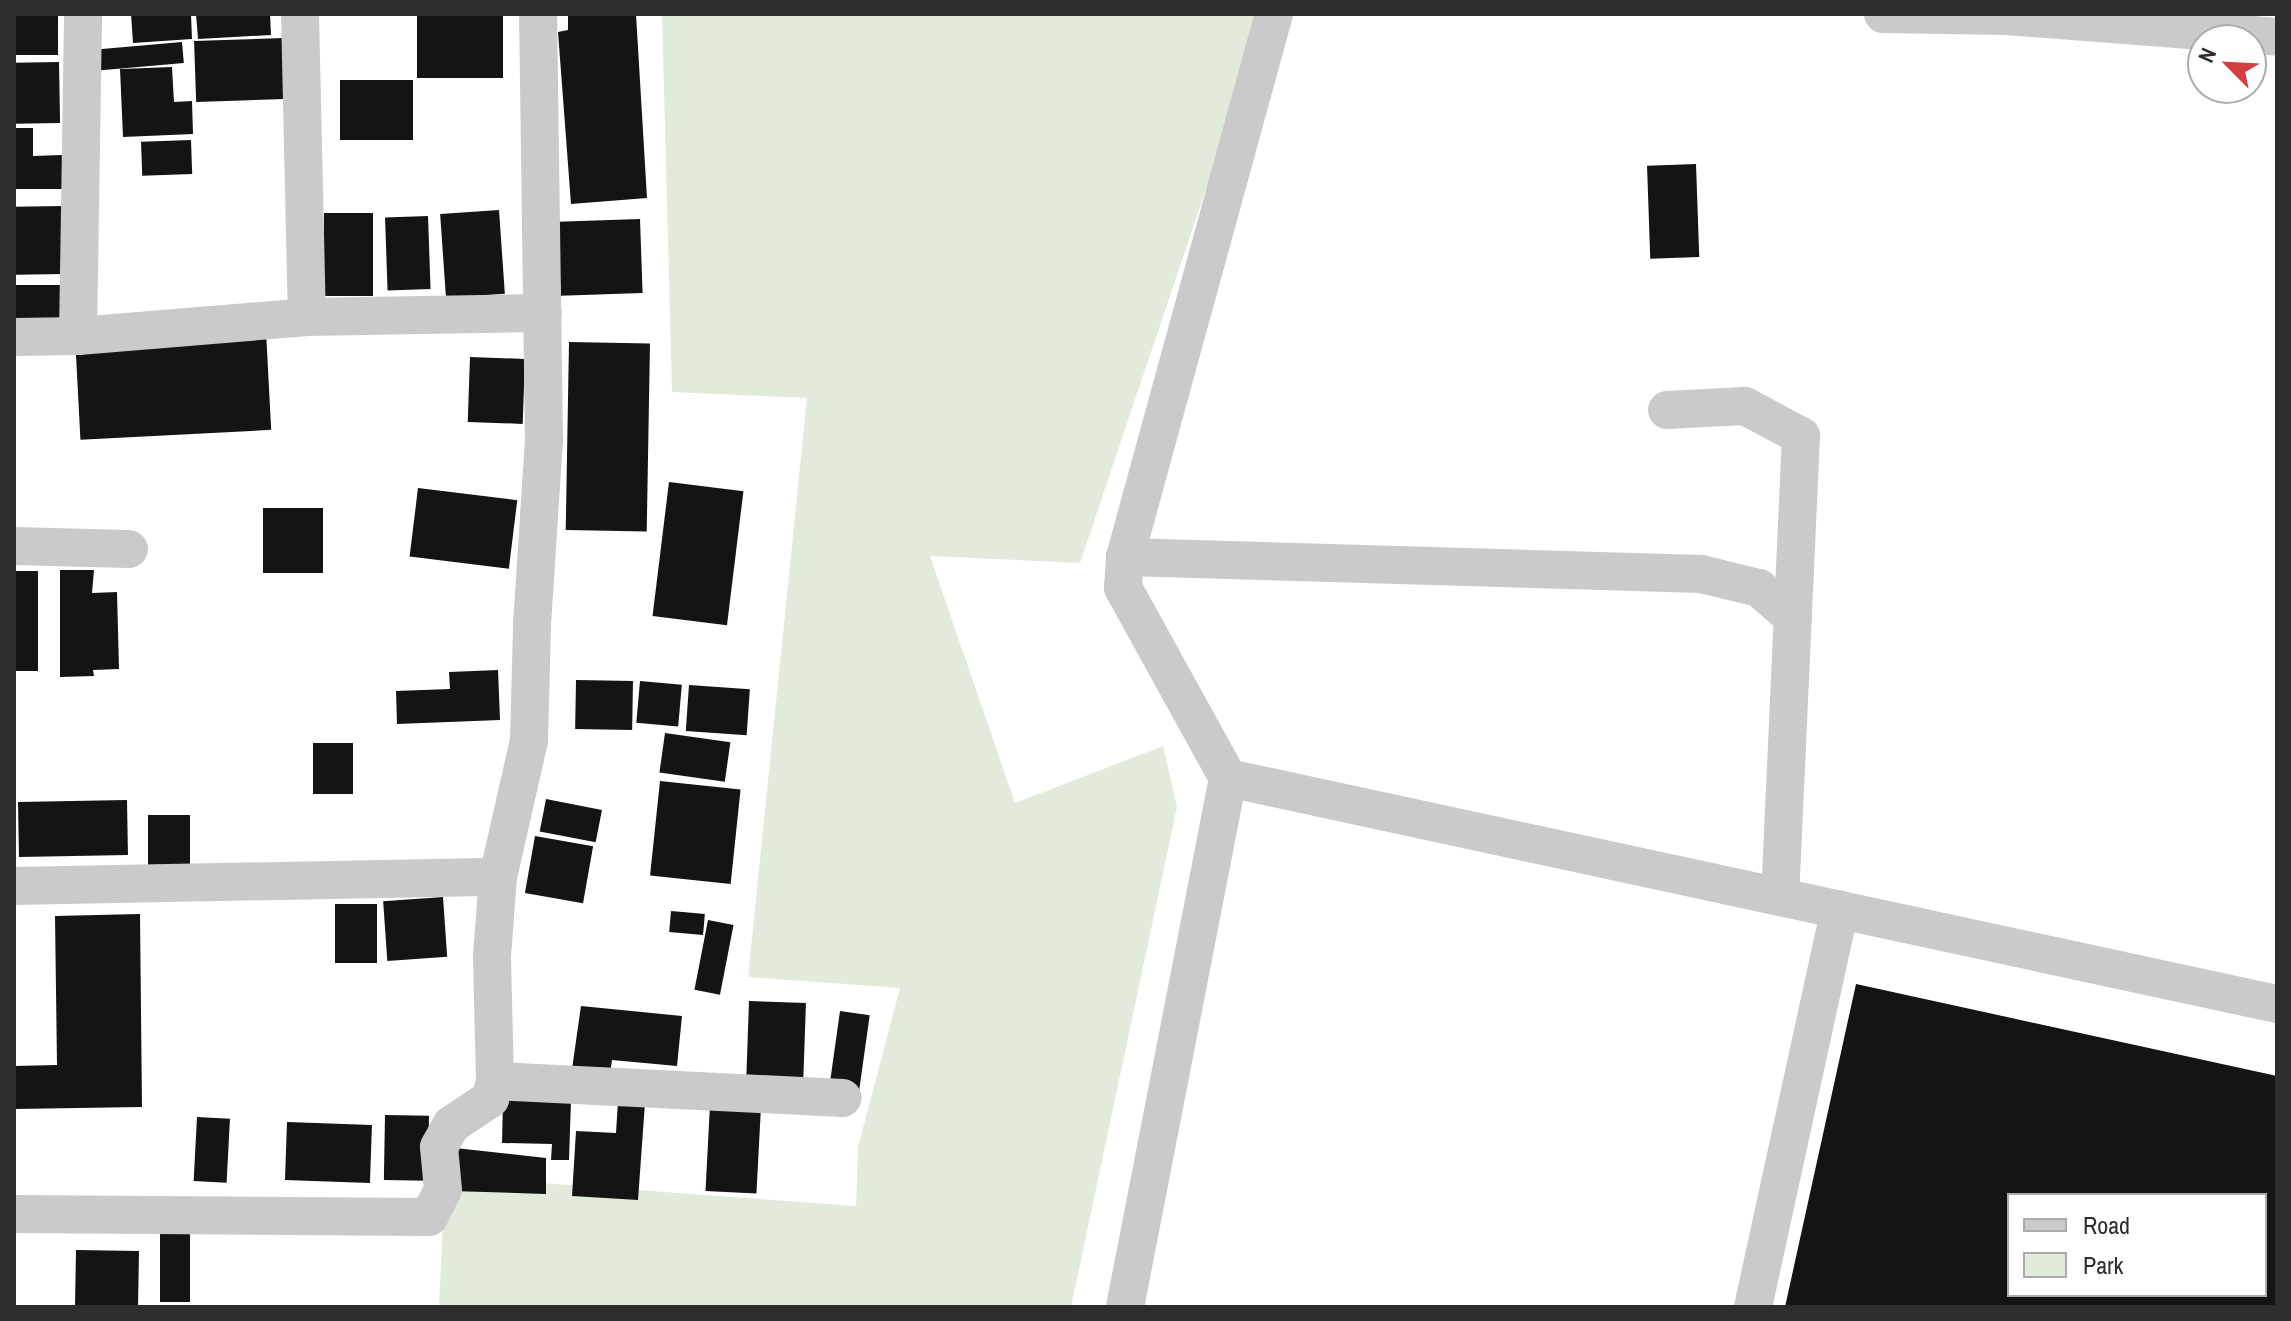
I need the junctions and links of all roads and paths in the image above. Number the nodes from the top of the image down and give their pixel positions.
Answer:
1 (83, 14) edge
2 (300, 14) edge
3 (538, 14) edge
4 (1274, 14) edge
5 (1883, 14) edge
6 (2277, 37) edge
7 (543, 313) junction
8 (307, 317) junction
9 (78, 336) junction
10 (14, 337) edge
11 (1667, 410) dead end
12 (14, 546) edge
13 (129, 549) dead end
14 (1125, 557) junction
15 (1793, 618) junction
16 (1228, 778) junction
17 (498, 877) junction
18 (14, 886) edge
19 (1780, 896) junction
20 (1840, 909) junction
21 (2277, 1004) edge
22 (495, 1081) junction
23 (843, 1098) dead end
24 (14, 1214) edge
25 (1125, 1307) edge
26 (1753, 1307) edge

1 - 9 street
2 - 8 street
3 - 7 street
4 - 14 street
5 - 6 street
7 - 8 street
7 - 17 street
8 - 9 street
9 - 10 street
11 - 15 street
12 - 13 street
14 - 15 street
14 - 16 street
15 - 19 street
16 - 19 street
16 - 25 street
17 - 18 street
17 - 22 street
19 - 20 street
20 - 21 street
20 - 26 street
22 - 23 street
22 - 24 street

